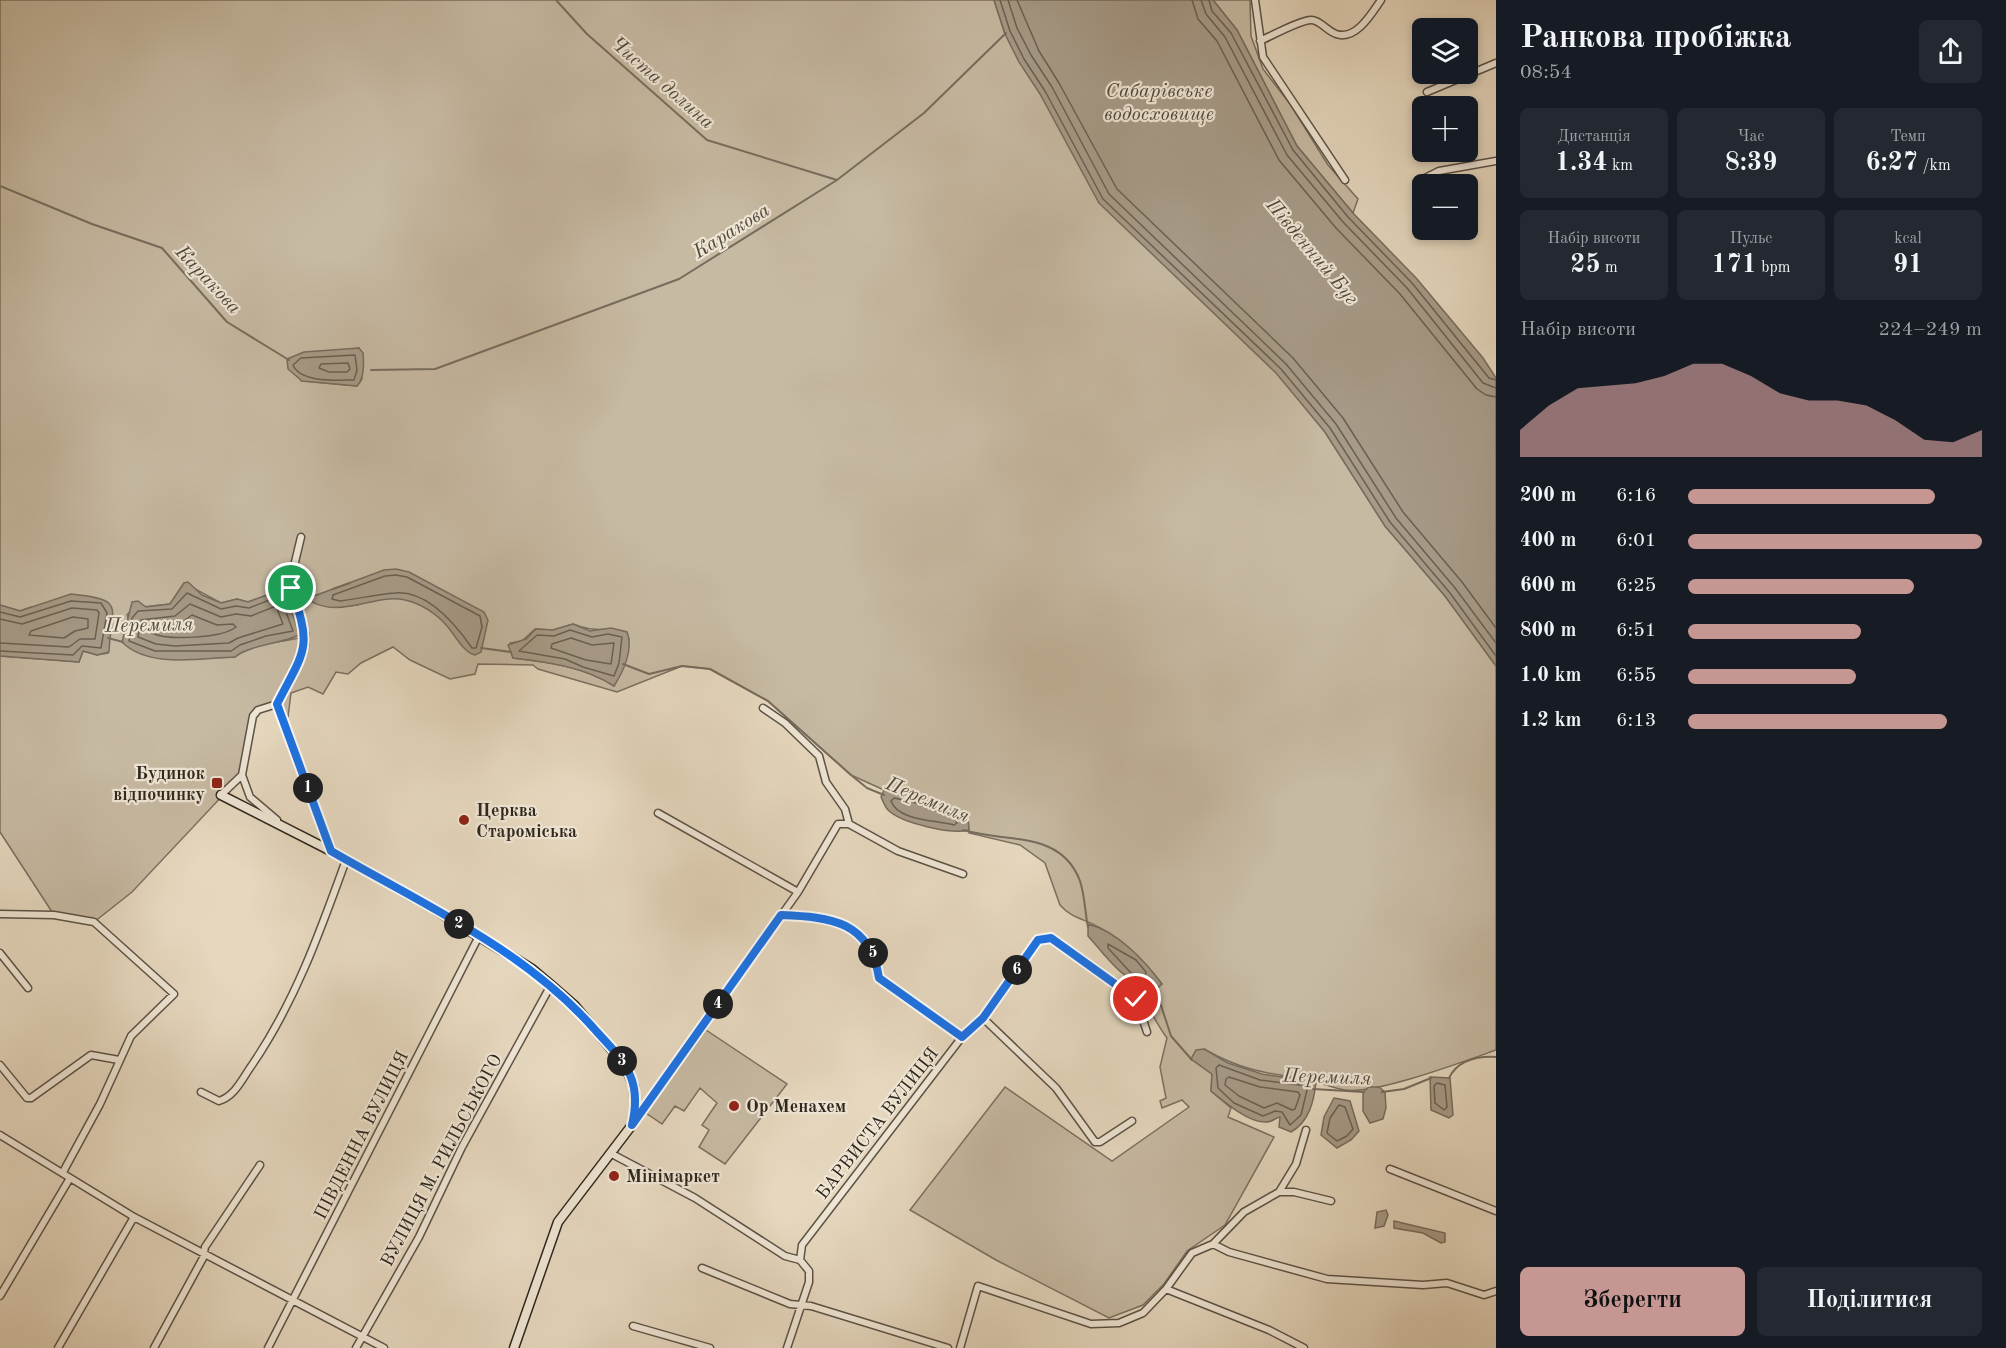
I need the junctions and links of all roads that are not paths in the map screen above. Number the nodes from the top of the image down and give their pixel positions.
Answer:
1 (1255, 0) edge
2 (1380, 0) edge
3 (1260, 41) junction
4 (1496, 63) edge
5 (1427, 92) dead end
6 (1496, 161) edge
7 (1433, 174) edge
8 (1345, 180) dead end
9 (301, 537) dead end
10 (277, 704) junction
11 (763, 708) dead end
12 (242, 775) junction
13 (221, 795) joint
14 (658, 813) dead end
15 (849, 824) junction
16 (285, 826) junction
17 (331, 851) junction
18 (346, 860) junction
19 (963, 874) dead end
20 (798, 892) junction
21 (0, 914) edge
22 (781, 915) junction
23 (479, 936) junction
24 (0, 953) edge
25 (551, 985) junction
26 (28, 988) dead end
27 (983, 1018) junction
28 (1147, 1032) dead end
29 (962, 1037) junction
30 (119, 1060) junction
31 (0, 1065) edge
32 (201, 1092) dead end
33 (1132, 1121) dead end
34 (632, 1125) junction
35 (1306, 1130) dead end
36 (0, 1135) edge
37 (610, 1153) junction
38 (260, 1165) dead end
39 (1389, 1169) dead end
40 (63, 1172) junction
41 (70, 1178) junction
42 (1279, 1192) junction
43 (1331, 1201) dead end
44 (1496, 1211) edge
45 (134, 1217) junction
46 (1213, 1244) junction
47 (204, 1254) junction
48 (800, 1260) junction
49 (702, 1268) dead end
50 (1166, 1289) junction
51 (1496, 1291) edge
52 (0, 1296) edge
53 (293, 1302) junction
54 (801, 1305) junction
55 (633, 1326) dead end
56 (362, 1338) junction
57 (58, 1348) edge
58 (154, 1348) edge
59 (268, 1348) edge
60 (356, 1348) edge
61 (384, 1348) edge
62 (514, 1348) edge
63 (710, 1348) edge
64 (787, 1348) edge
65 (948, 1348) edge
66 (960, 1348) edge
67 (1304, 1348) edge

1 - 3 street
2 - 3 street
3 - 8 street
4 - 5 street
6 - 7 street
9 - 10 street
10 - 12 street
10 - 17 street
11 - 15 street
12 - 13 street
12 - 16 street
13 - 16 street
14 - 20 street
15 - 19 street
15 - 20 street
16 - 17 street
17 - 18 street
18 - 23 street
18 - 32 street
20 - 22 street
21 - 30 street
22 - 29 street
22 - 34 street
23 - 25 street
23 - 53 street, ПІВДЕННА ВУЛИЦЯ
24 - 26 street
25 - 34 street
25 - 56 street, ВУЛИЦЯ М. РИЛЬСЬКОГО
27 - 28 street, БАРВИСТА ВУЛИЦЯ
27 - 29 street, БАРВИСТА ВУЛИЦЯ
27 - 33 street
29 - 48 street, БАРВИСТА ВУЛИЦЯ
30 - 31 street
30 - 40 street
34 - 37 street
35 - 42 street
36 - 40 street
37 - 48 street
37 - 62 street
38 - 47 street
39 - 44 street
40 - 41 street
41 - 45 street
41 - 52 street
42 - 43 street
42 - 46 street
45 - 47 street
45 - 57 street
46 - 50 street
46 - 51 street
47 - 53 street
47 - 58 street
48 - 54 street
49 - 54 street
50 - 66 street
50 - 67 street
53 - 56 street
53 - 59 street, ПІВДЕННА ВУЛИЦЯ
54 - 64 street
54 - 65 street
55 - 63 street
56 - 60 street, ВУЛИЦЯ М. РИЛЬСЬКОГО
56 - 61 street

